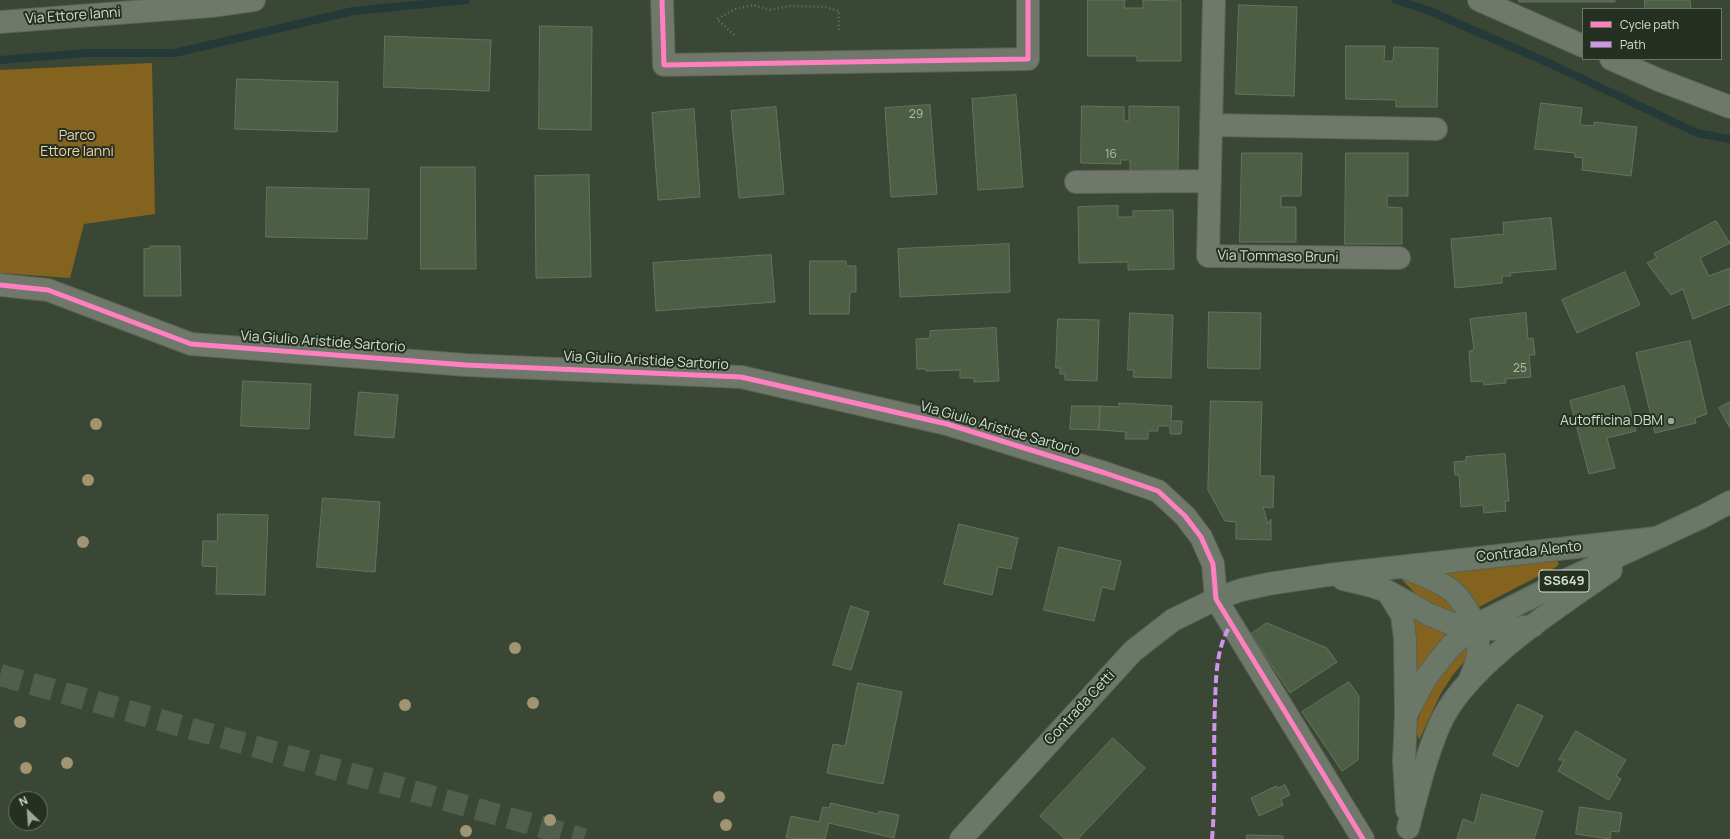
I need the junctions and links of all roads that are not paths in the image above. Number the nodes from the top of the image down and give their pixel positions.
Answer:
1 (254, 0) edge
2 (662, 0) edge
3 (1028, 0) edge
4 (1214, 0) edge
5 (1479, 0) edge
6 (212, 3) edge
7 (0, 22) edge
8 (1582, 46) edge
9 (1613, 60) edge
10 (1730, 107) edge
11 (1211, 125) junction
12 (1436, 129) dead end
13 (1210, 181) junction
14 (1076, 182) dead end
15 (1399, 258) dead end
16 (0, 285) edge
17 (1730, 502) edge
18 (1656, 538) junction
19 (1402, 566) junction
20 (1328, 575) junction
21 (1387, 591) junction
22 (1216, 599) junction
23 (1474, 626) junction
24 (1534, 626) junction
25 (1470, 680) junction
26 (1406, 715) junction
27 (1407, 834) edge
28 (961, 839) edge
29 (1363, 839) edge

1 - 6 street
2 - 3 street
4 - 11 street, Via Tommaso Bruni
5 - 8 street
6 - 7 street, Via Ettore Ianni
9 - 10 street
11 - 12 street
11 - 13 street, Via Tommaso Bruni
13 - 14 street
13 - 15 street, Via Tommaso Bruni
16 - 22 street, Via Giulio Aristide Sartorio
17 - 18 main road, SS649
18 - 19 main road, Contrada Alento
18 - 23 main road, SS649
18 - 24 main road, SS649
19 - 20 main road, Contrada Alento
19 - 23 main road
20 - 21 main road, Contrada Alento
20 - 22 main road, Contrada Alento
21 - 23 main road, Contrada Alento
21 - 26 main road
22 - 28 main road, Contrada Cetti
22 - 29 street
23 - 24 main road, Contrada Alento
23 - 25 main road, SS649
23 - 26 main road, SS649
24 - 25 main road, SS649
25 - 27 main road, SS649
26 - 27 main road, SS649

